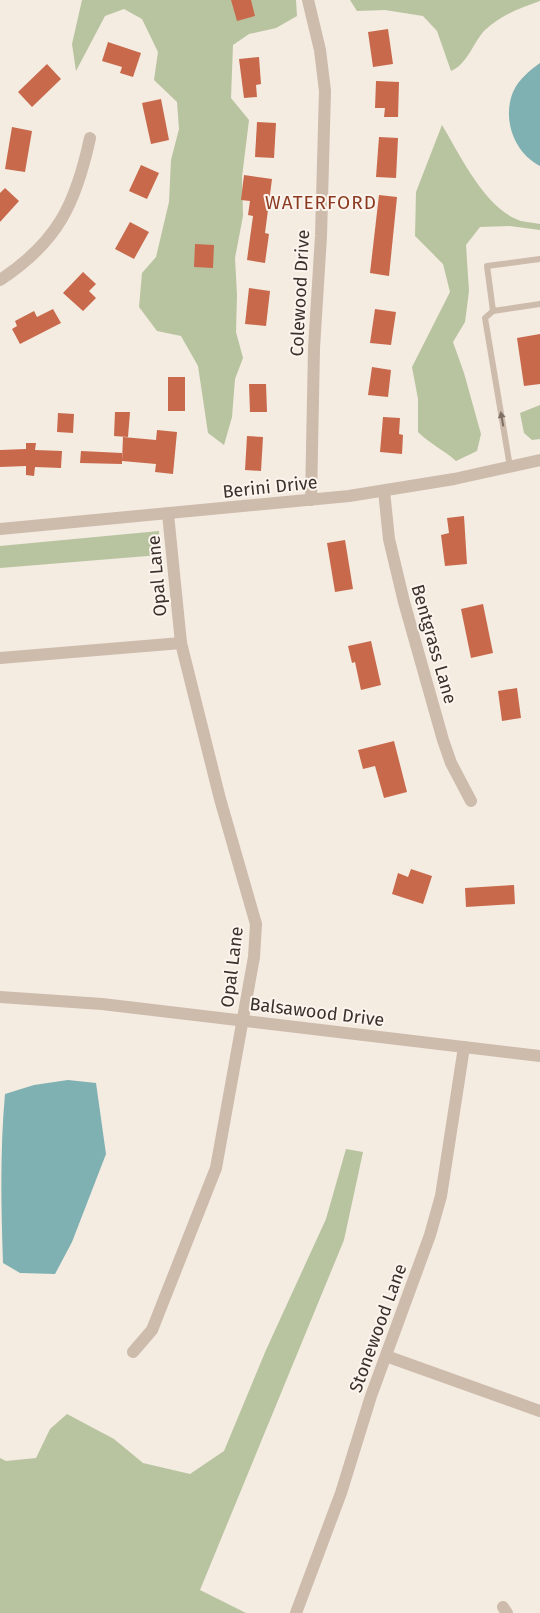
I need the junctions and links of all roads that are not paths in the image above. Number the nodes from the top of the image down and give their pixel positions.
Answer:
1 (308, 0) edge
2 (90, 138) dead end
3 (540, 258) edge
4 (0, 280) edge
5 (540, 304) edge
6 (493, 311) junction
7 (540, 460) edge
8 (510, 467) junction
9 (384, 492) junction
10 (311, 500) junction
11 (168, 514) junction
12 (0, 530) edge
13 (181, 643) junction
14 (0, 658) edge
15 (471, 801) dead end
16 (0, 997) edge
17 (243, 1020) junction
18 (464, 1047) junction
19 (540, 1056) edge
20 (133, 1352) dead end
21 (386, 1356) junction
22 (540, 1410) edge
23 (296, 1613) edge

1 - 10 street, Colewood Drive
2 - 4 street
3 - 6 lane
5 - 6 lane
8 -> 6 lane
7 - 8 street, Berini Drive
8 - 9 street, Berini Drive
9 - 10 street, Berini Drive
9 - 15 street, Bentgrass Lane
10 - 11 street, Berini Drive
11 - 12 street, Berini Drive
11 - 13 street, Opal Lane
13 - 14 street
13 - 17 street, Opal Lane
16 - 17 street, Balsawood Drive
17 - 18 street, Balsawood Drive
17 - 20 street, Opal Lane
18 - 19 street, Balsawood Drive
18 - 21 street, Stonewood Lane
21 - 22 street
21 - 23 street, Stonewood Lane

